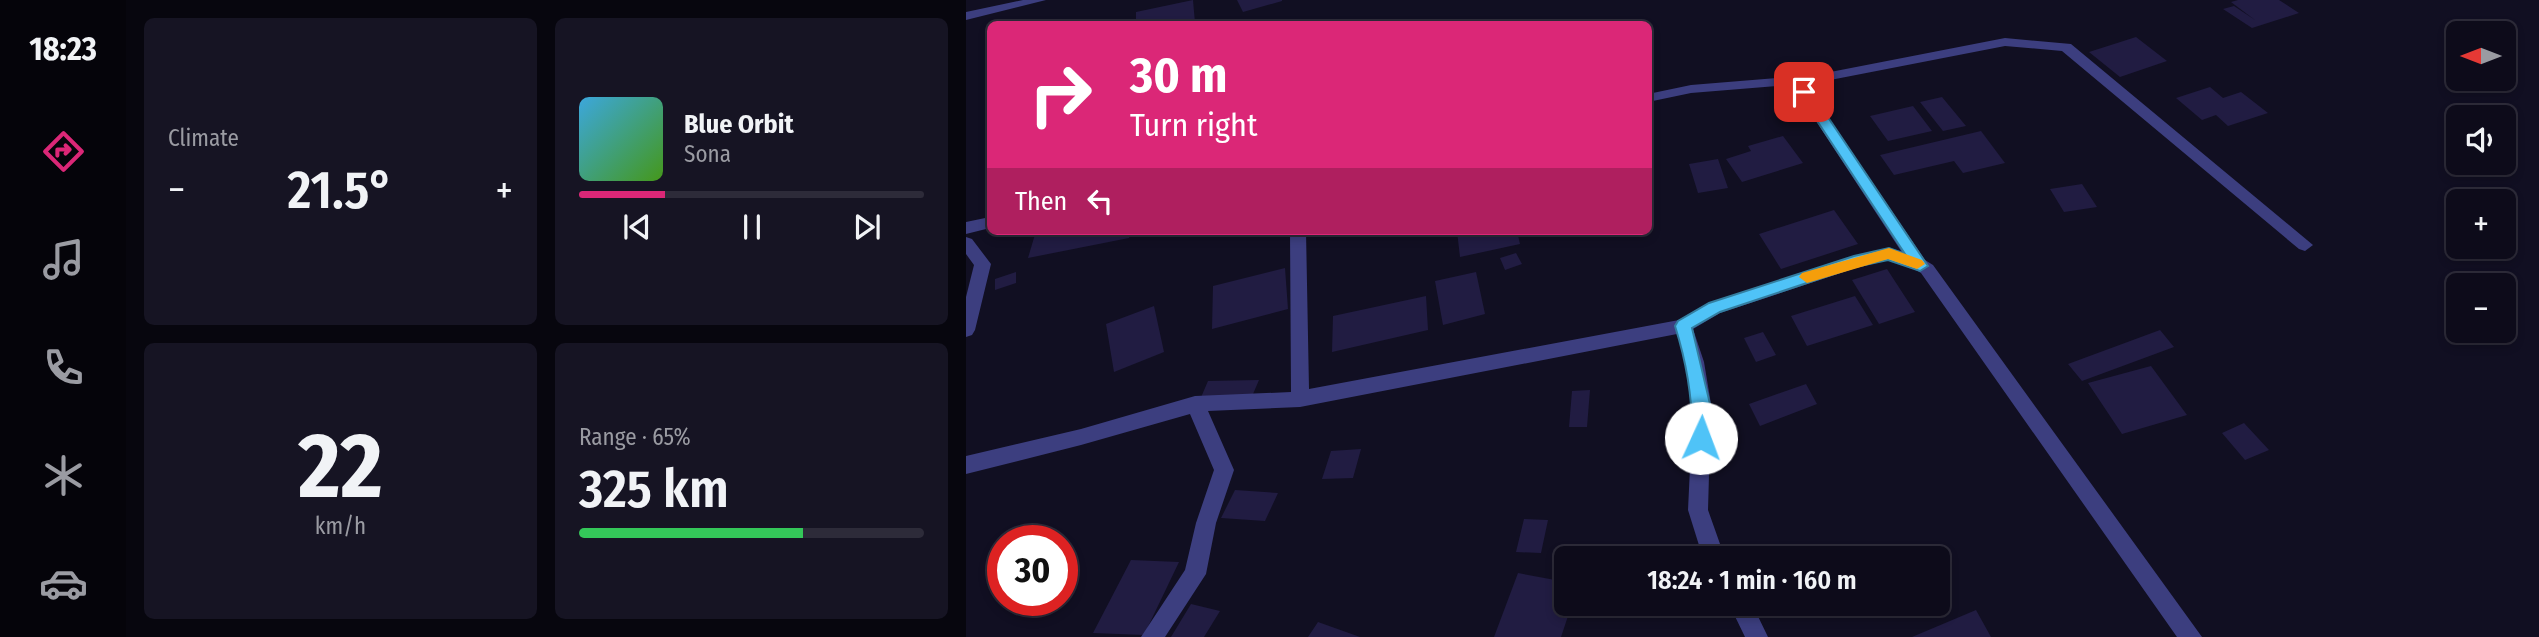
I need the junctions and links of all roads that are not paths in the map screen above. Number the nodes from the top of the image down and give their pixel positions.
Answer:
1 (1040, 0) edge
2 (966, 16) edge
3 (1815, 79) junction
4 (1652, 97) edge
5 (987, 224) edge
6 (966, 228) edge
7 (1298, 235) edge
8 (966, 243) edge
9 (2305, 245) dead end
10 (1920, 266) junction
11 (1683, 326) junction
12 (966, 330) edge
13 (1300, 400) junction
14 (1195, 404) junction
15 (966, 466) edge
16 (1710, 546) edge
17 (1746, 616) edge
18 (1152, 637) edge
19 (1757, 637) edge
20 (2191, 637) edge

1 - 2 street
3 - 4 street
3 - 9 street
3 - 10 street
5 - 6 street
7 - 13 street
8 - 12 street
10 - 11 street
10 - 20 street
11 - 13 street
11 - 16 street
13 - 14 street
14 - 15 street
14 - 18 street
17 - 19 street

